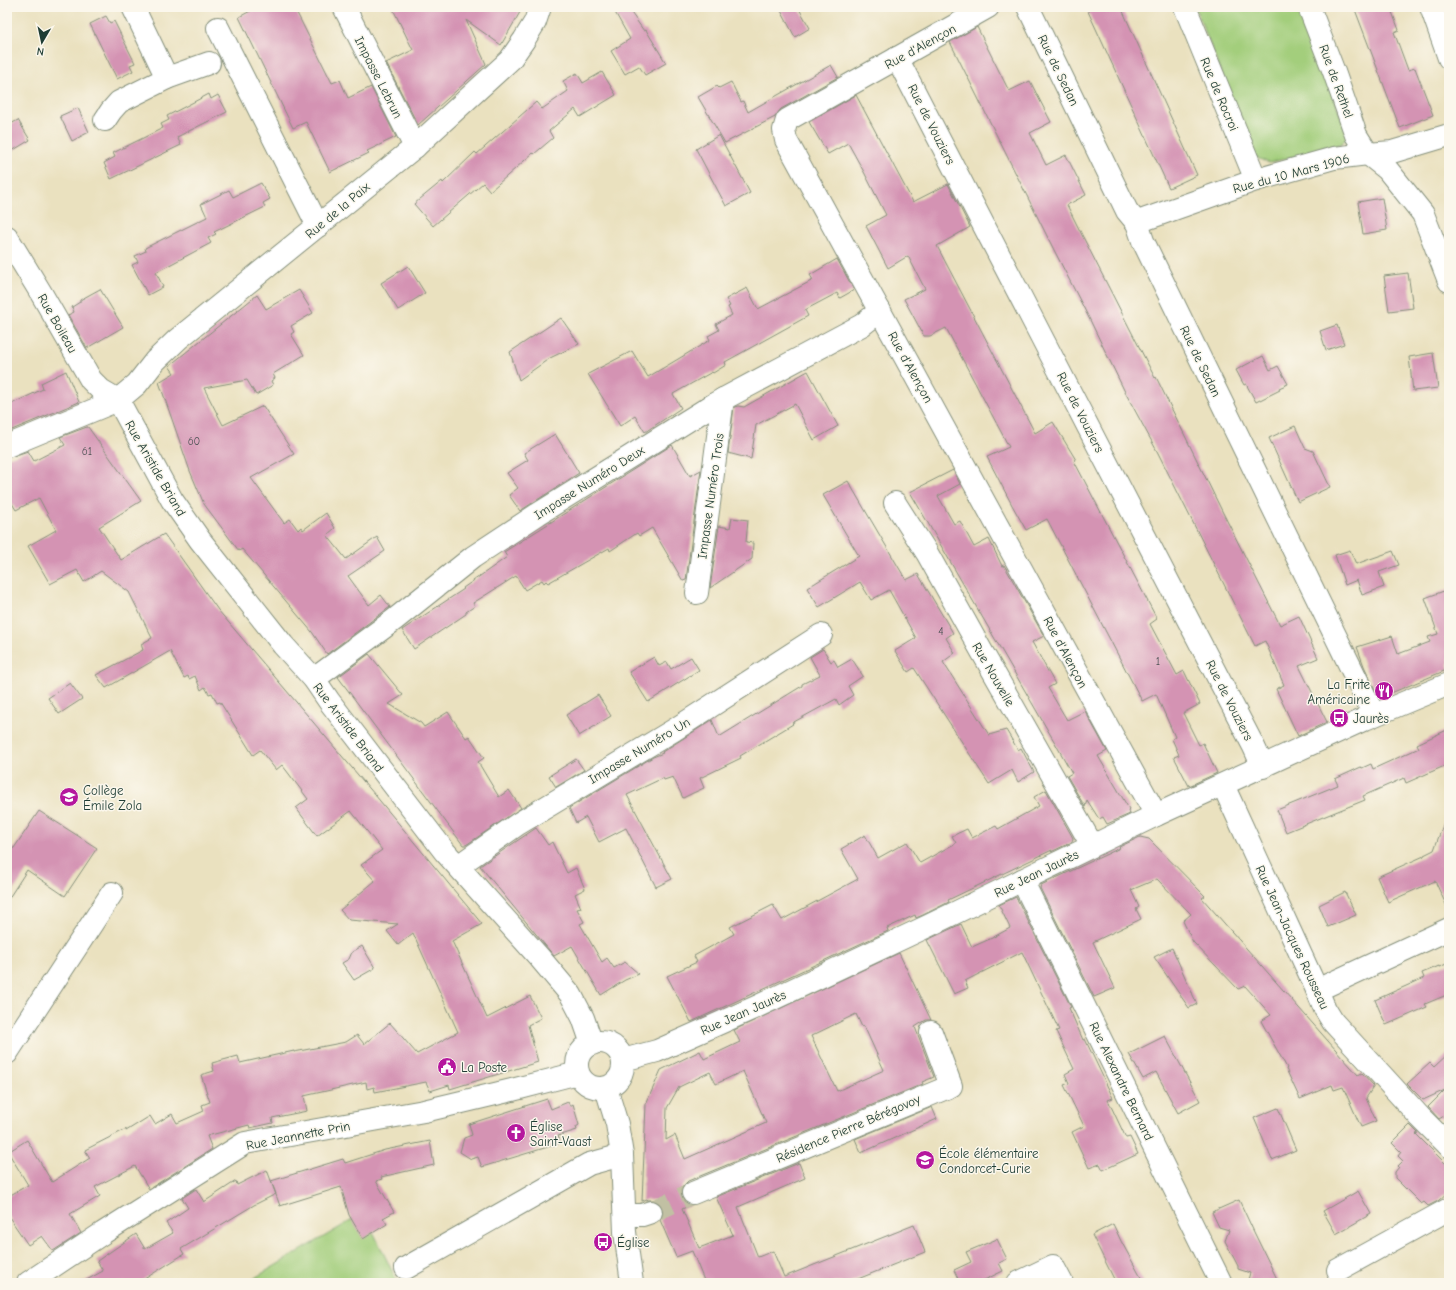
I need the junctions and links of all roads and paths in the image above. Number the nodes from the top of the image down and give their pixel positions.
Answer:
1 (133, 7) edge
2 (344, 7) edge
3 (540, 7) edge
4 (988, 7) edge
5 (1028, 7) edge
6 (1185, 7) edge
7 (1309, 7) edge
8 (1431, 7) edge
9 (218, 28) dead end
10 (897, 58) junction
11 (1449, 58) edge
12 (209, 63) dead end
13 (167, 78) junction
14 (105, 120) dead end
15 (1449, 135) edge
16 (414, 147) junction
17 (1368, 154) junction
18 (1256, 180) junction
19 (1137, 223) junction
20 (318, 226) junction
21 (7, 238) edge
22 (1449, 281) edge
23 (880, 311) junction
24 (723, 399) junction
25 (118, 400) junction
26 (7, 446) edge
27 (894, 503) dead end
28 (697, 593) dead end
29 (821, 634) dead end
30 (314, 679) junction
31 (1449, 684) edge
32 (1374, 715) junction
33 (1263, 766) junction
34 (1223, 785) junction
35 (1156, 815) junction
36 (1092, 846) junction
37 (458, 866) junction
38 (1022, 880) junction
39 (112, 893) dead end
40 (1449, 929) edge
41 (1317, 990) junction
42 (932, 1032) dead end
43 (592, 1044) junction
44 (7, 1053) edge
45 (623, 1060) junction
46 (578, 1073) junction
47 (606, 1088) junction
48 (1449, 1146) edge
49 (622, 1155) junction
50 (693, 1193) tunnel mouth
51 (1449, 1209) edge
52 (651, 1212) tunnel mouth
53 (625, 1215) junction
54 (406, 1268) dead end
55 (1338, 1270) dead end
56 (28, 1283) edge
57 (632, 1283) edge
58 (1018, 1283) edge
59 (1062, 1283) edge
60 (1221, 1283) edge

1 - 13 street
2 - 16 street, Impasse Lebrun
3 - 16 street, Rue de la Paix
4 - 10 street, Rue d'Alençon
5 - 19 street, Rue de Sedan
6 - 18 street, Rue de Rocroi
7 - 17 street, Rue de Rethel
8 - 11 street
9 - 20 street
10 - 23 street, Rue d'Alençon
10 - 33 street, Rue de Vouziers
12 - 13 street
13 - 14 street
15 - 17 street, Rue du 10 Mars 1906
16 - 20 street, Rue de la Paix
17 - 18 street, Rue du 10 Mars 1906
17 - 22 street
18 - 19 street, Rue du 10 Mars 1906
19 - 32 street, Rue de Sedan
20 - 25 street, Rue de la Paix
21 - 25 street, Rue Boileau
23 - 24 street, Impasse Numéro Deux
23 - 35 street, Rue d'Alençon
24 - 28 street, Impasse Numéro Trois
24 - 30 street, Impasse Numéro Deux
25 - 26 street, Rue de la Paix
25 - 30 street, Rue Aristide Briand
27 - 36 street, Rue Nouvelle
29 - 37 street, Impasse Numéro Un
30 - 37 street, Rue Aristide Briand
31 - 32 street, Rue Jean Jaurès
32 - 33 street, Rue Jean Jaurès
33 - 34 street, Rue Jean Jaurès
34 - 35 street, Rue Jean Jaurès
34 - 41 street, Rue Jean-Jacques Rousseau
35 - 36 street, Rue Jean Jaurès
36 - 38 street, Rue Jean Jaurès
37 - 43 street, Rue Aristide Briand
38 - 45 street, Rue Jean Jaurès
38 - 60 street, Rue Alexandre Bernard
39 - 44 street
40 - 41 street
41 - 48 street, Rue Jean-Jacques Rousseau
42 - 50 street, Résidence Pierre Bérégovoy
43 - 45 street
43 - 46 street
45 - 47 street
46 - 47 street
46 - 56 street, Rue Jeannette Prin
47 - 49 street
49 - 53 street
49 - 54 street
51 - 55 street
52 - 53 street
53 - 57 street
58 - 59 street

